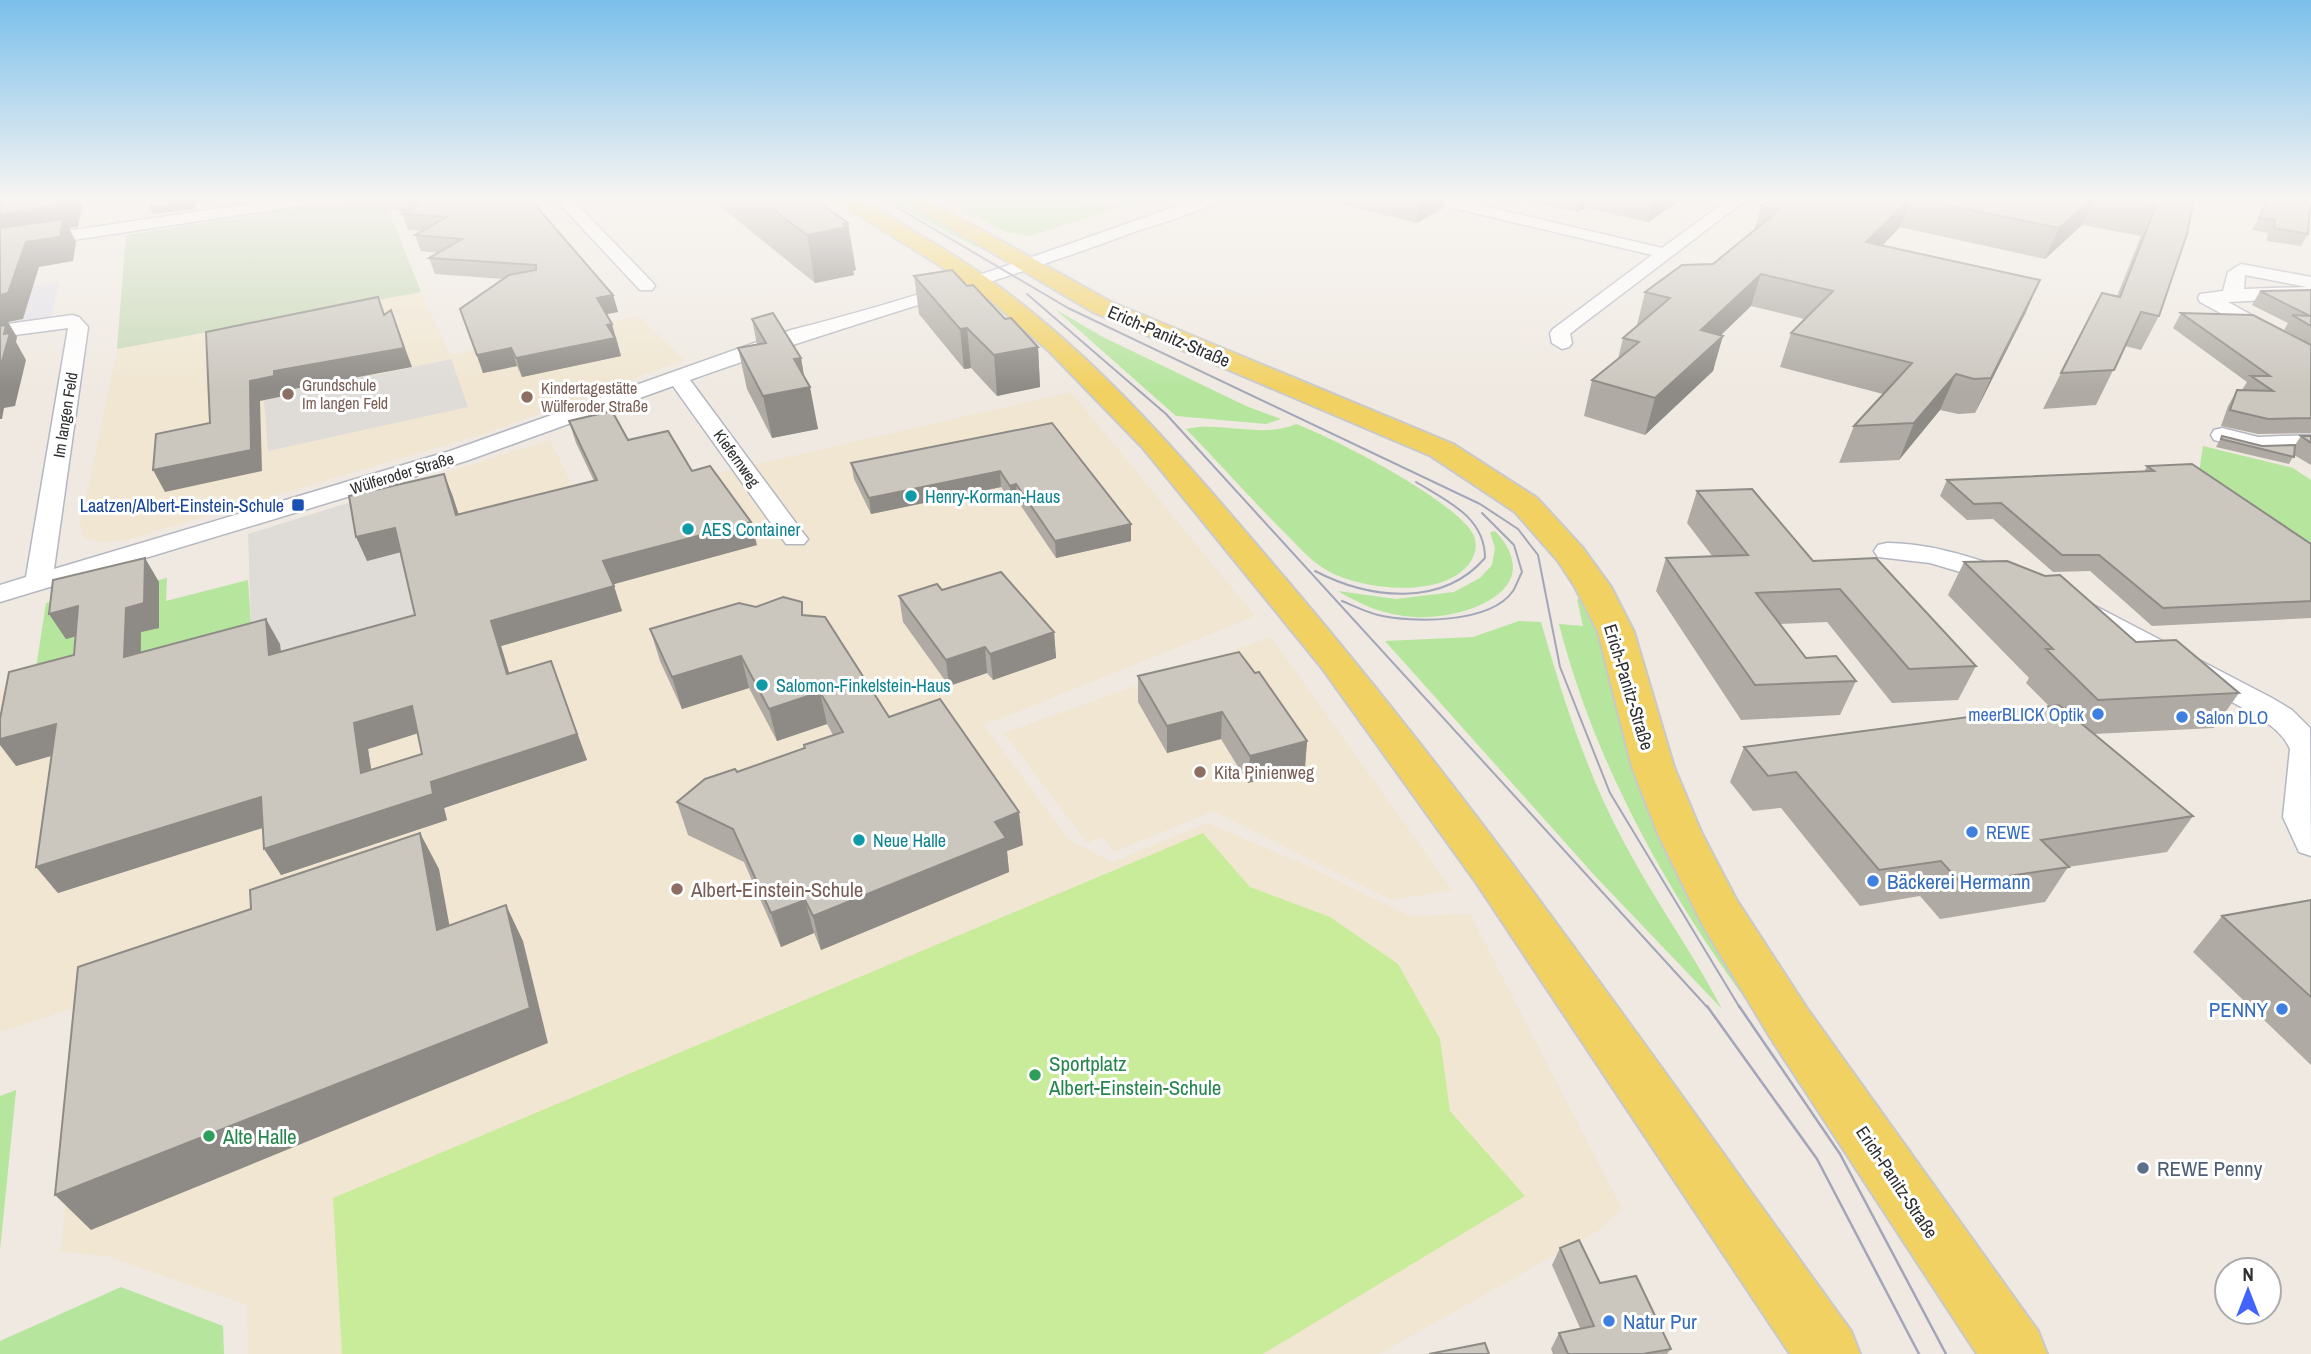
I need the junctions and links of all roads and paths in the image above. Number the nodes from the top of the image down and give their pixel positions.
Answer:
1 (623, 262) edge
2 (983, 262) edge
3 (989, 262) edge
4 (1012, 262) edge
5 (1014, 262) edge
6 (1651, 262) edge
7 (996, 268) junction
8 (2311, 282) edge
9 (646, 286) dead end
10 (2311, 292) edge
11 (2240, 295) junction
12 (0, 331) edge
13 (1562, 344) dead end
14 (2311, 356) edge
15 (678, 378) junction
16 (2222, 435) edge
17 (2311, 442) edge
18 (795, 539) dead end
19 (1887, 551) dead end
20 (39, 583) junction
21 (2022, 583) edge
22 (0, 594) edge
23 (2054, 594) edge
24 (2311, 843) edge
25 (1828, 1354) edge
26 (2015, 1354) edge

1 - 9 street
2 - 7 main road, Erich-Panitz-Straße
3 - 7 main road, Erich-Panitz-Straße
4 - 7 street, Wülferoder Straße
5 - 7 street, Wülferoder Straße
6 - 13 street
7 - 15 street, Wülferoder Straße
7 - 25 main road, Erich-Panitz-Straße
7 - 26 main road, Erich-Panitz-Straße
8 - 11 street
10 - 11 street
11 - 14 street
12 - 20 street, Im langen Feld
15 - 18 street, Kiefernweg
15 - 20 street, Wülferoder Straße
16 - 17 street
19 - 21 street
20 - 22 street, Wülferoder Straße
23 - 24 street

